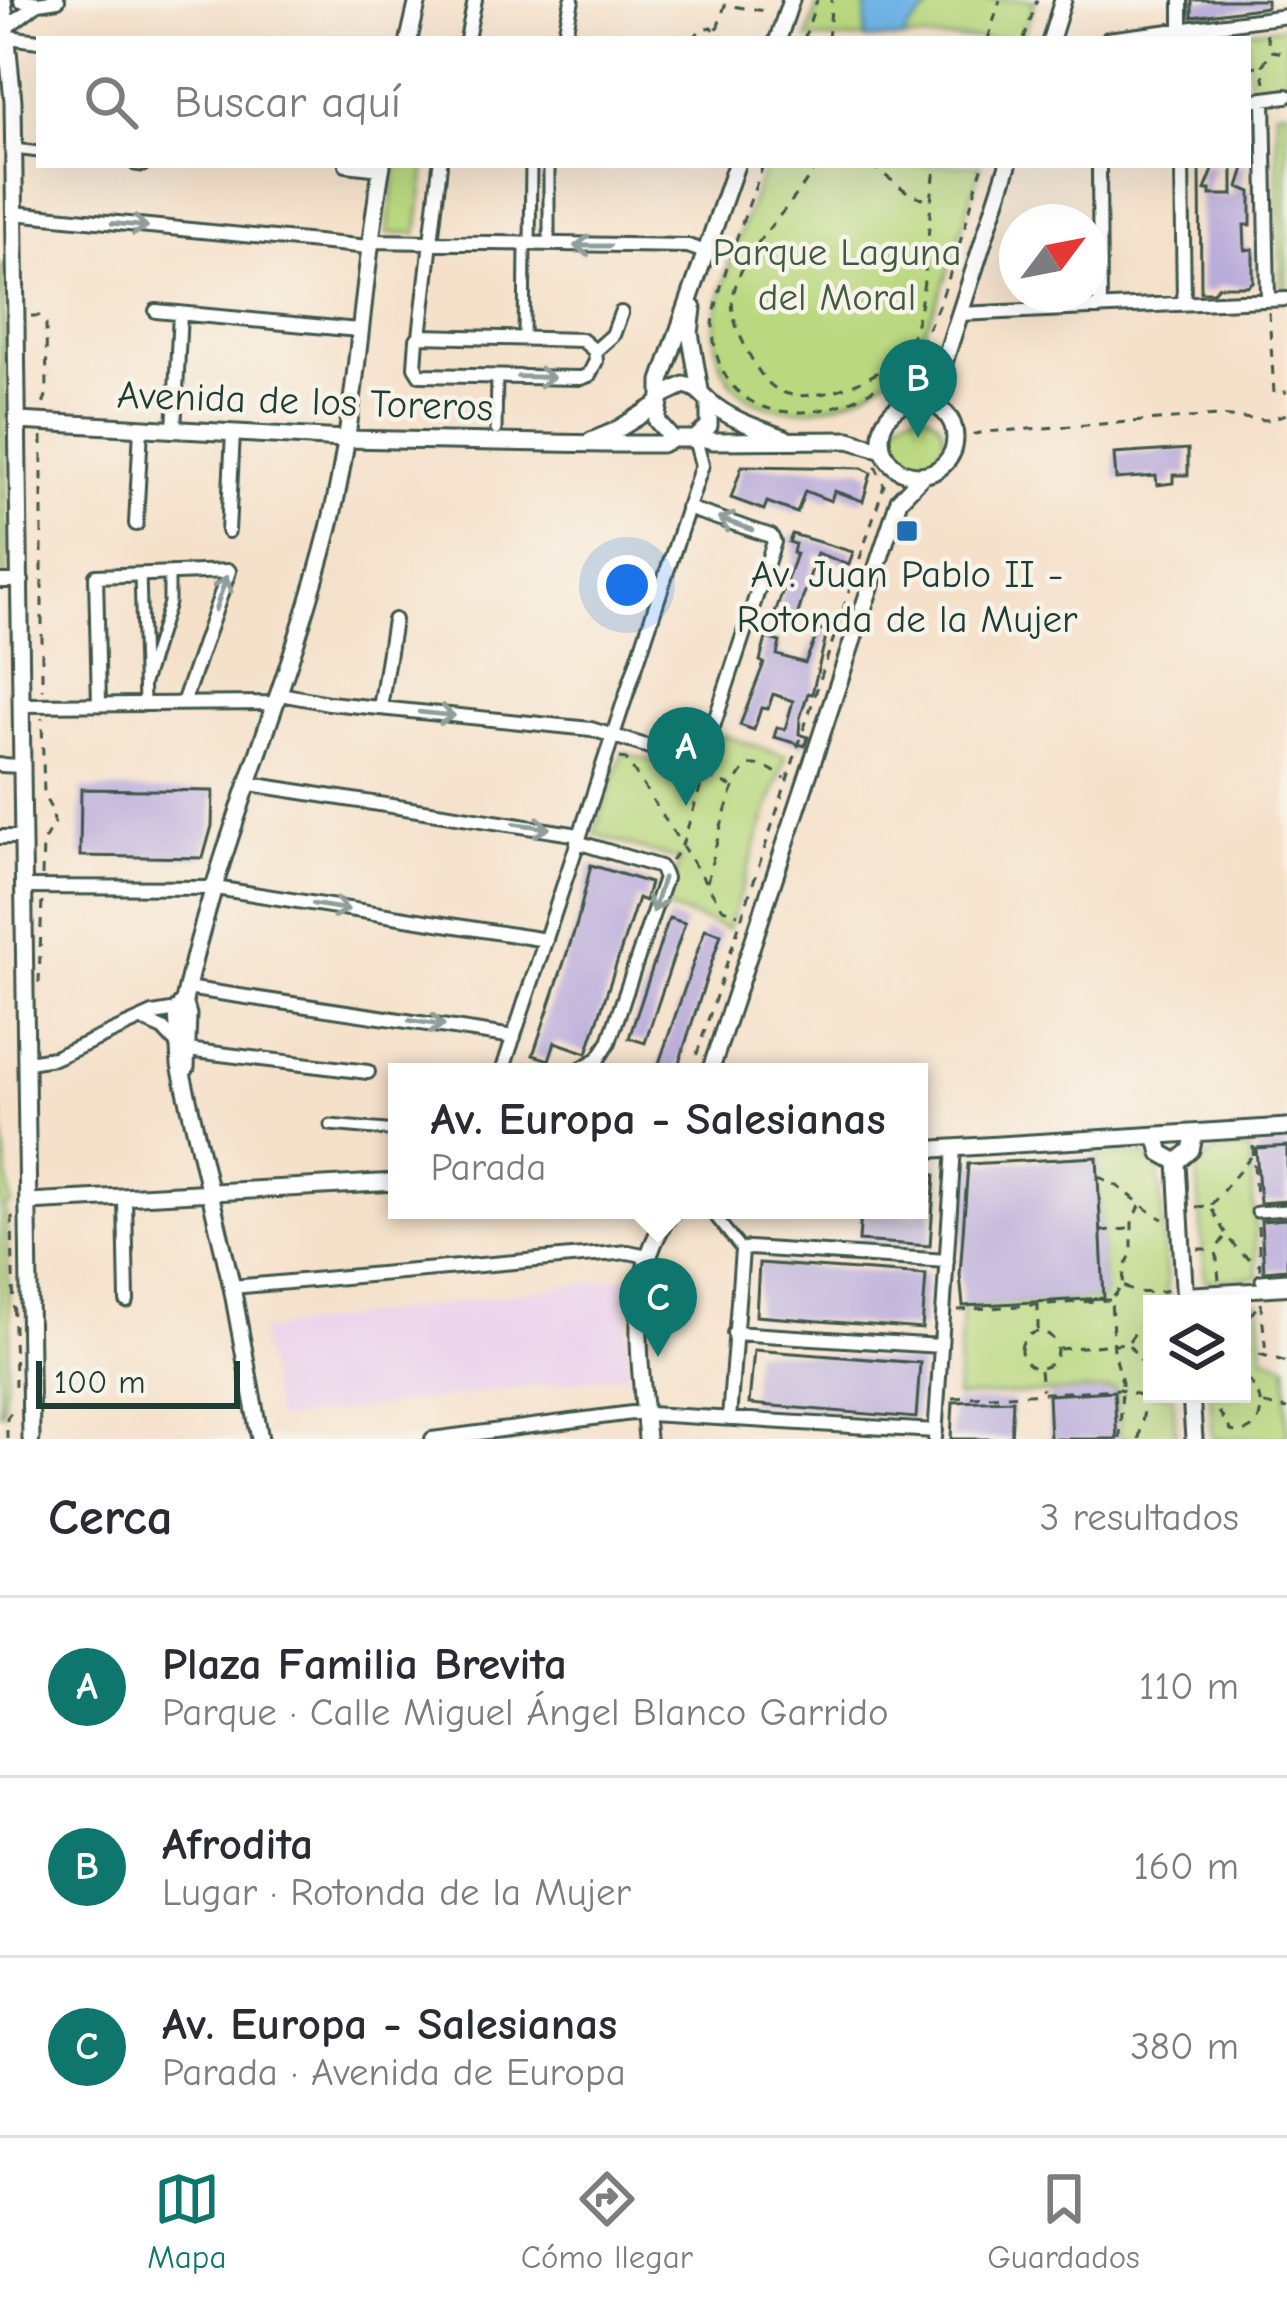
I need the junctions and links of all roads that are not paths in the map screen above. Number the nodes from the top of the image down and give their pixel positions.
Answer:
1 (4, 0) edge
2 (21, 0) edge
3 (58, 0) edge
4 (418, 0) edge
5 (475, 0) edge
6 (572, 0) edge
7 (791, 0) edge
8 (1064, 0) edge
9 (1181, 0) edge
10 (1262, 0) edge
11 (38, 3) junction
12 (1287, 16) edge
13 (1262, 19) junction
14 (1181, 29) junction
15 (8, 32) junction
16 (410, 36) edge
17 (468, 36) edge
18 (565, 36) edge
19 (779, 36) edge
20 (1052, 36) edge
21 (1130, 36) edge
22 (36, 40) edge
23 (1287, 96) edge
24 (1266, 99) junction
25 (1251, 101) edge
26 (14, 149) junction
27 (36, 152) edge
28 (382, 168) edge
29 (440, 168) edge
30 (531, 168) edge
31 (549, 168) edge
32 (735, 168) edge
33 (1007, 168) edge
34 (1099, 168) edge
35 (1182, 168) edge
36 (1099, 204) edge
37 (14, 213) junction
38 (431, 243) junction
39 (370, 244) junction
40 (527, 245) junction
41 (549, 245) junction
42 (708, 253) junction
43 (696, 287) junction
44 (1268, 299) junction
45 (1287, 299) edge
46 (1184, 303) junction
47 (1107, 308) edge
48 (156, 311) dead end
49 (1007, 312) edge
50 (621, 313) dead end
51 (180, 314) junction
52 (960, 314) junction
53 (358, 330) junction
54 (420, 336) junction
55 (524, 338) junction
56 (596, 351) junction
57 (940, 375) junction
58 (496, 376) junction
59 (704, 396) junction
60 (659, 401) junction
61 (915, 401) junction
62 (942, 410) junction
63 (18, 421) junction
64 (883, 427) junction
65 (141, 428) junction
66 (174, 430) junction
67 (496, 430) dead end
68 (233, 433) junction
69 (696, 438) junction
70 (784, 438) junction
71 (344, 439) junction
72 (673, 439) junction
73 (849, 440) junction
74 (590, 441) junction
75 (877, 454) junction
76 (896, 468) junction
77 (923, 475) junction
78 (899, 500) junction
79 (688, 508) junction
80 (136, 524) dead end
81 (227, 530) dead end
82 (169, 573) junction
83 (140, 574) junction
84 (0, 580) edge
85 (22, 581) junction
86 (394, 620) dead end
87 (144, 683) junction
88 (278, 699) junction
89 (183, 703) junction
90 (99, 704) junction
91 (145, 704) junction
92 (22, 705) junction
93 (380, 708) junction
94 (613, 736) junction
95 (0, 765) edge
96 (22, 766) junction
97 (250, 784) junction
98 (0, 837) edge
99 (23, 838) junction
100 (578, 839) junction
101 (23, 886) junction
102 (215, 889) junction
103 (546, 940) junction
104 (182, 1000) junction
105 (150, 1022) junction
106 (514, 1037) junction
107 (184, 1059) junction
108 (27, 1062) junction
109 (505, 1063) edge
110 (589, 1063) edge
111 (713, 1063) edge
112 (368, 1072) dead end
113 (330, 1125) dead end
114 (1287, 1127) edge
115 (388, 1130) edge
116 (1195, 1133) junction
117 (1156, 1135) junction
118 (954, 1148) junction
119 (928, 1149) edge
120 (1177, 1162) junction
121 (388, 1183) edge
122 (212, 1195) junction
123 (125, 1198) junction
124 (29, 1202) junction
125 (1287, 1210) edge
126 (1257, 1212) dead end
127 (656, 1219) edge
128 (667, 1219) edge
129 (717, 1219) edge
130 (657, 1231) junction
131 (742, 1250) junction
132 (648, 1256) junction
133 (947, 1261) junction
134 (1287, 1278) edge
135 (1261, 1280) dead end
136 (232, 1287) junction
137 (1287, 1288) edge
138 (1180, 1295) edge
139 (1193, 1295) edge
140 (127, 1300) dead end
141 (734, 1333) junction
142 (941, 1346) junction
143 (1191, 1403) edge
144 (645, 1413) junction
145 (729, 1418) junction
146 (552, 1424) junction
147 (936, 1435) edge
148 (31, 1439) edge
149 (260, 1439) edge
150 (432, 1439) edge
151 (554, 1439) edge
152 (647, 1439) edge
153 (1193, 1439) edge

1 - 15 street
2 - 11 street
3 - 11 street
4 - 16 street
5 - 17 street
6 - 18 street
7 - 19 street
8 - 20 street
9 - 14 street
10 - 13 street
11 - 15 street
12 - 13 street
13 - 14 street
14 - 21 street
15 - 22 street
15 - 26 street
23 - 24 street
24 - 25 street
24 - 44 street
26 - 27 street
26 - 37 street
28 - 39 street
29 - 38 street
30 - 40 street
31 - 41 street
32 - 42 street
33 - 52 street
34 - 36 street
35 - 46 street
37 -> 39 street
37 - 63 street
38 - 39 street
38 - 40 street
38 - 54 street
39 - 53 street
40 - 41 street
40 - 55 street
42 -> 41 street
42 - 43 street
43 - 59 street
43 - 60 street
44 - 45 street
44 - 46 street
46 - 47 street
48 - 51 street
49 - 52 street
50 - 56 street
51 - 53 street
51 - 66 street
52 - 57 street
53 - 71 street
54 - 55 street
54 - 58 street
55 - 56 street
58 -> 56 street
57 - 61 street
57 - 62 street
58 - 67 street
59 - 60 street
59 - 69 street
59 - 70 street
60 - 72 street
60 - 74 street, Avenida de los Toreros
61 - 62 street
61 - 64 street
62 - 77 street
63 - 65 street, Avenida de los Toreros
63 - 85 street
64 - 73 street
64 - 75 street
65 - 66 street, Avenida de los Toreros
65 - 80 street
66 - 68 street, Avenida de los Toreros
68 - 71 street, Avenida de los Toreros
68 - 81 street
69 - 70 street
69 - 72 street
69 - 79 street
70 - 73 street
71 - 74 street, Avenida de los Toreros
71 - 88 street
72 - 74 street, Avenida de los Toreros
73 - 75 street
75 - 76 street
76 - 77 street
76 - 78 street
77 - 78 street
78 - 111 street
79 - 94 street
94 -> 79 street
82 - 83 street
82 - 87 street
89 -> 82 street
83 - 87 street
83 - 90 street
84 - 85 street
85 - 92 street
86 - 93 street
87 - 91 street
88 - 89 street
88 - 93 street
88 - 97 street
89 - 91 street
90 - 91 street
90 - 92 street
92 - 96 street
93 -> 94 street
94 - 100 street
95 - 96 street
96 - 99 street
97 -> 100 street
97 - 102 street
98 - 99 street
99 - 101 street
100 - 103 street
100 -> 110 street
101 - 102 street
101 - 108 street
102 -> 103 street
102 - 104 street
103 - 106 street
104 - 105 street
104 -> 106 street
104 - 107 street
105 - 107 street
105 - 108 street
106 - 109 street
107 - 112 street
107 - 122 street
108 - 124 street
113 - 115 street
114 - 116 street
116 - 117 street
116 - 120 street
117 - 118 street
117 - 120 street
118 - 119 street
118 - 133 street
120 - 138 street
121 - 122 street
122 - 123 street
122 - 136 street
123 - 124 street
123 - 140 street
124 - 148 street
125 - 126 street
127 - 130 street
128 - 130 street
129 - 131 street
130 - 132 street
131 - 133 street
131 - 141 street
132 - 136 street
132 - 144 street
133 - 142 street
134 - 135 street
136 - 149 street
137 - 139 street
141 - 142 street
141 - 145 street
142 - 147 street
143 - 153 street
144 - 145 street
144 - 146 street
144 - 152 street
145 - 147 street
146 - 150 street
146 - 151 street

